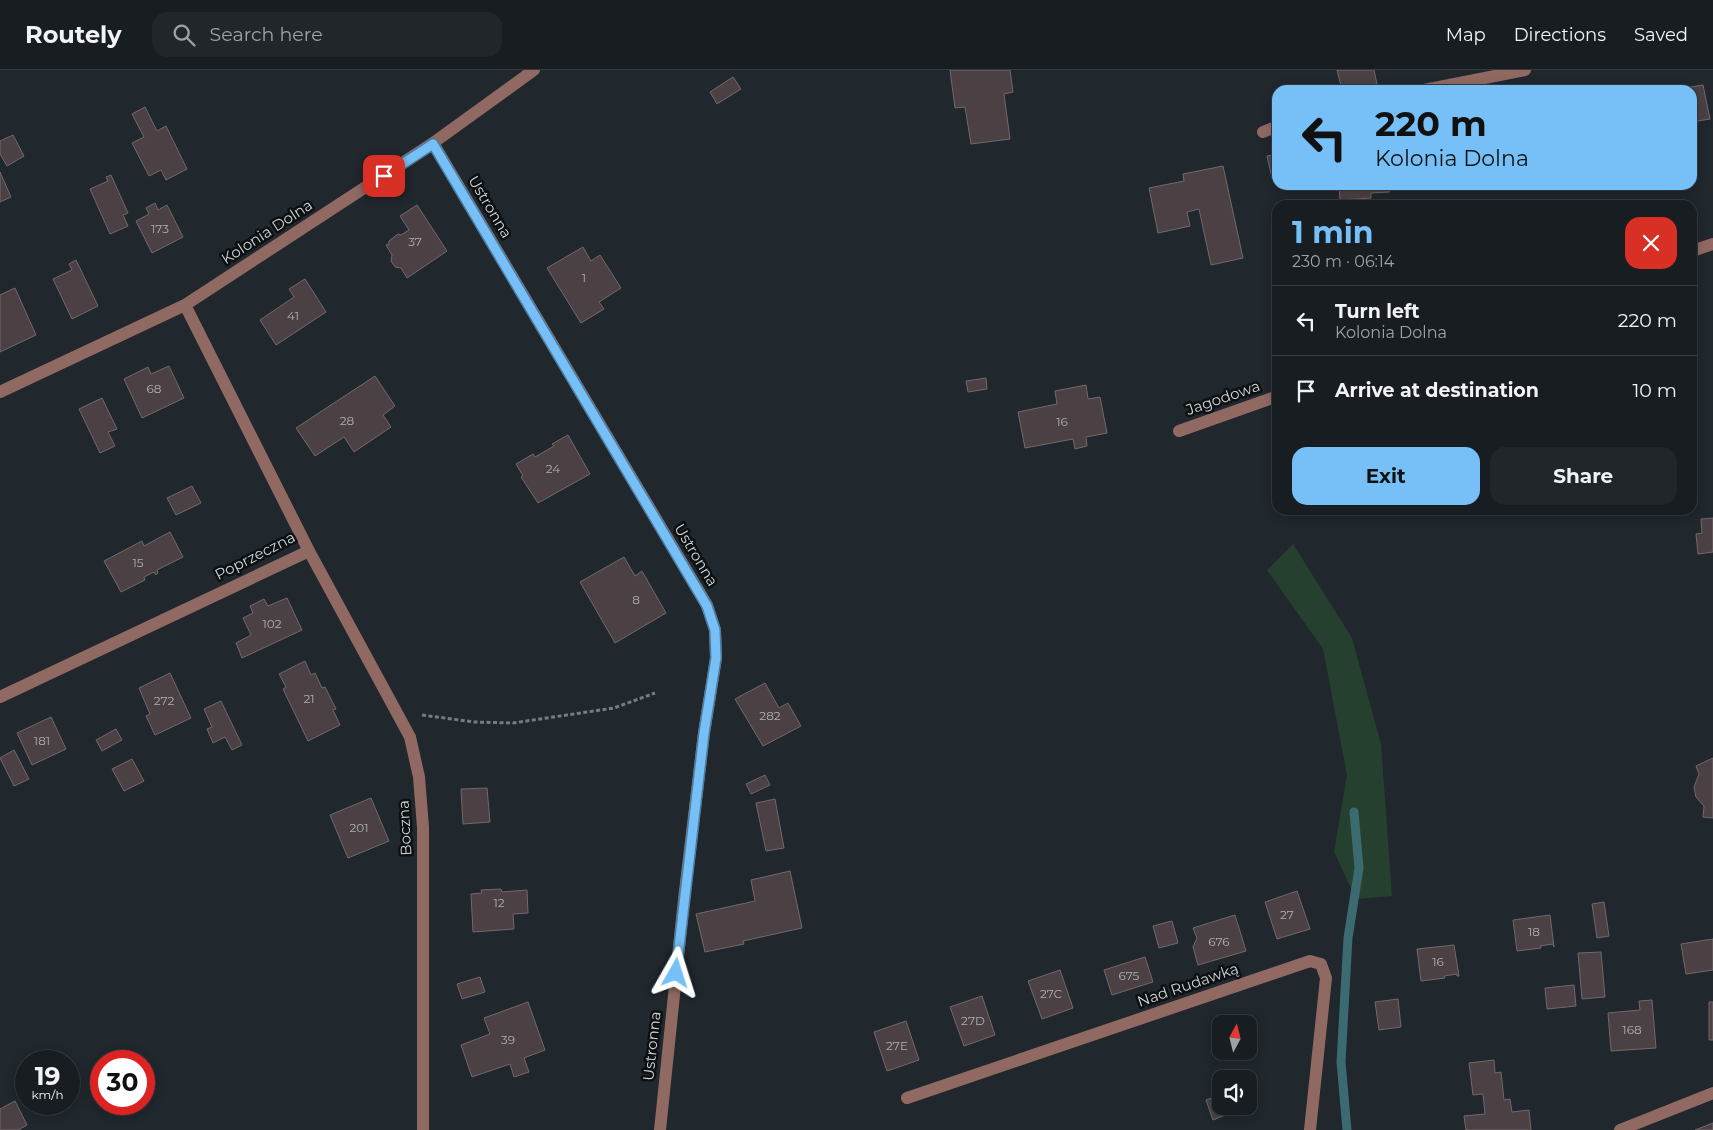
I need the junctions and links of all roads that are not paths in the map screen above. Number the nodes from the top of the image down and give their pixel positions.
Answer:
1 (1525, 70) edge
2 (529, 71) edge
3 (1449, 85) edge
4 (1272, 129) edge
5 (1264, 132) dead end
6 (433, 144) junction
7 (1713, 244) edge
8 (1697, 249) edge
9 (185, 304) junction
10 (0, 392) edge
11 (1272, 398) edge
12 (1179, 431) dead end
13 (308, 551) junction
14 (0, 697) edge
15 (1713, 1093) edge
16 (907, 1098) dead end
17 (423, 1130) edge
18 (660, 1130) edge
19 (1310, 1130) edge
20 (1620, 1130) edge

1 - 3 street
2 - 6 street, Kolonia Dolna
4 - 5 street
6 - 9 street, Kolonia Dolna
6 - 18 street, Ustronna
7 - 8 street
9 - 10 street, Kolonia Dolna
9 - 13 street, Poprzeczna
11 - 12 street, Jagodowa
13 - 14 street, Poprzeczna
13 - 17 street, Boczna
15 - 20 street
16 - 19 street, Nad Rudawką

